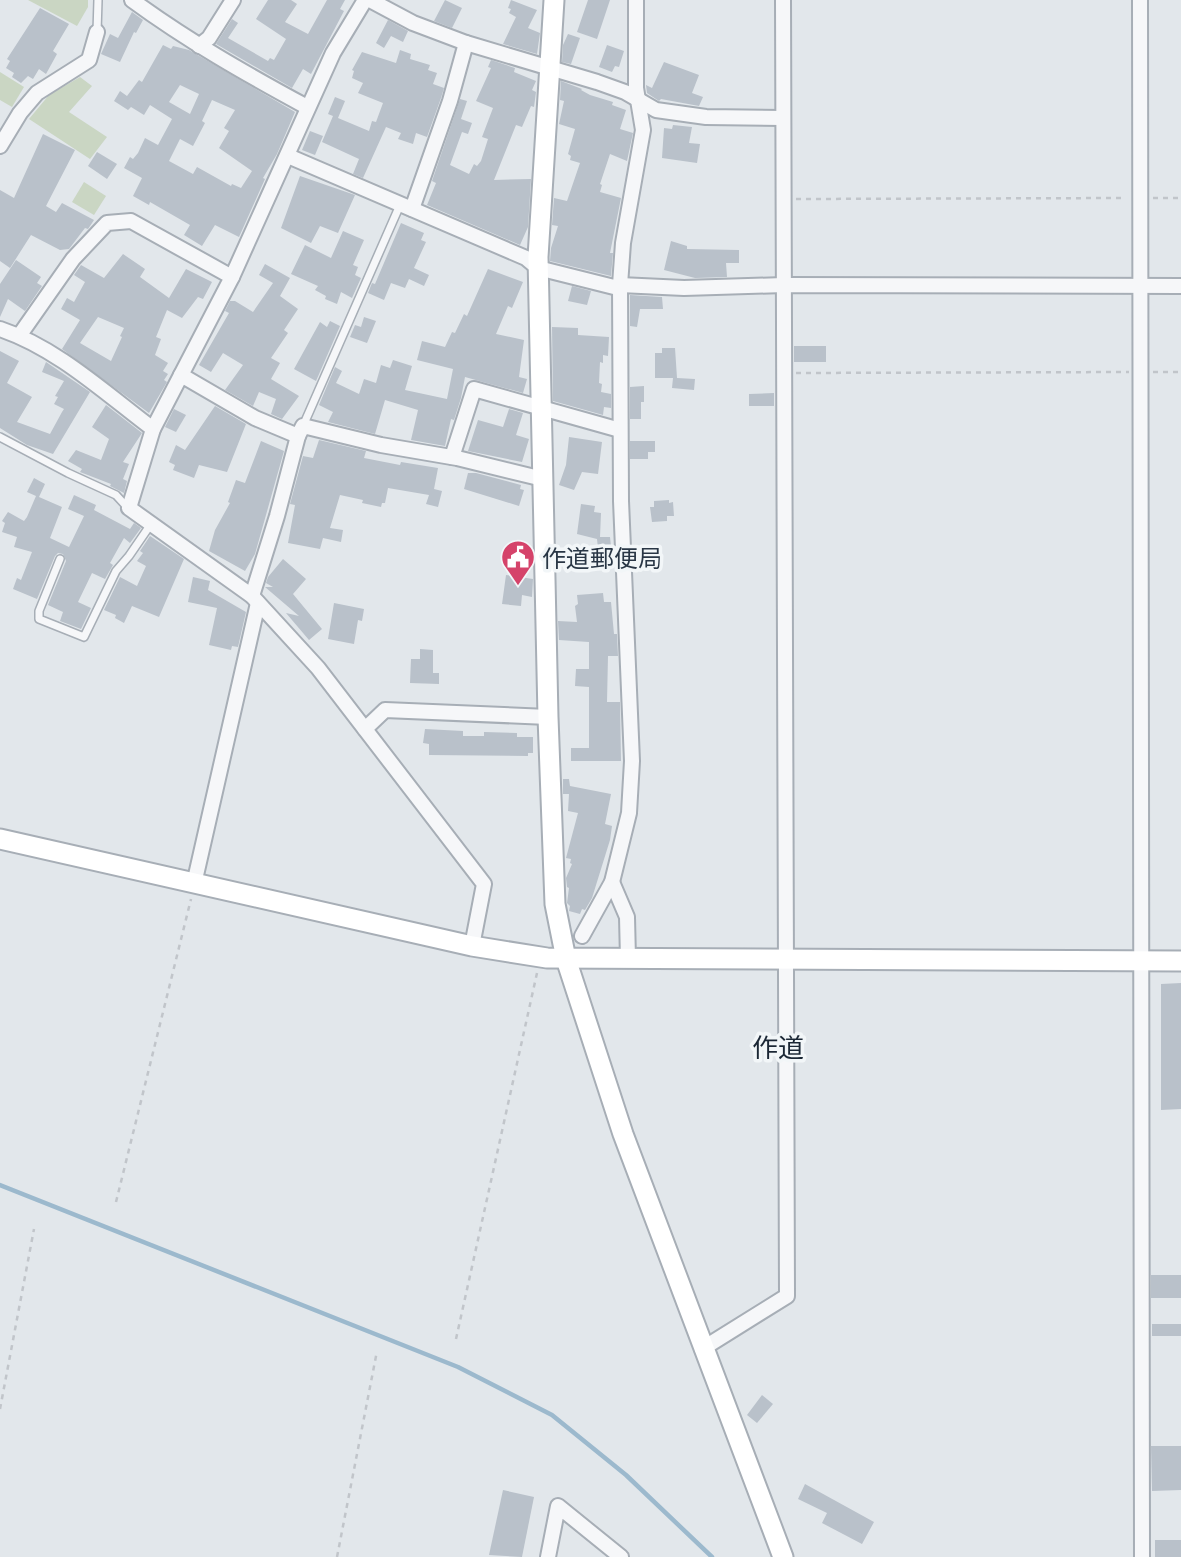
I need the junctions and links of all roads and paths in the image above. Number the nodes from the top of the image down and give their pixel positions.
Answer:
1 (98, 0) edge
2 (132, 0) edge
3 (233, 0) edge
4 (367, 0) edge
5 (554, 0) edge
6 (636, 0) edge
7 (783, 0) edge
8 (1140, 0) edge
9 (97, 33) joint
10 (466, 43) junction
11 (199, 46) junction
12 (551, 66) junction
13 (640, 101) junction
14 (307, 107) junction
15 (782, 118) junction
16 (0, 146) edge
17 (288, 156) junction
18 (1139, 198) junction
19 (1181, 198) edge
20 (782, 199) junction
21 (406, 207) junction
22 (538, 268) junction
23 (232, 277) junction
24 (620, 285) junction
25 (785, 285) junction
26 (1139, 286) junction
27 (1181, 286) edge
28 (0, 330) edge
29 (19, 336) junction
30 (1139, 372) junction
31 (1181, 372) edge
32 (784, 373) junction
33 (181, 375) junction
34 (541, 407) junction
35 (153, 429) junction
36 (620, 430) junction
37 (301, 431) junction
38 (0, 437) edge
39 (452, 457) junction
40 (543, 479) junction
41 (129, 508) junction
42 (151, 524) junction
43 (60, 559) dead end
44 (255, 600) junction
45 (548, 717) junction
46 (365, 729) junction
47 (0, 839) edge
48 (612, 881) junction
49 (194, 884) junction
50 (582, 936) dead end
51 (472, 946) junction
52 (540, 957) junction
53 (566, 959) junction
54 (628, 959) junction
55 (786, 961) junction
56 (1142, 961) junction
57 (1181, 961) edge
58 (116, 1202) dead end
59 (34, 1229) dead end
60 (456, 1339) dead end
61 (702, 1349) junction
62 (377, 1351) dead end
63 (0, 1409) edge
64 (337, 1557) edge
65 (548, 1557) edge
66 (621, 1557) edge
67 (783, 1557) edge
68 (1142, 1557) edge

1 - 9 lane
2 - 11 street
3 - 11 street
4 - 10 street
4 - 14 street
5 - 12 street
6 - 13 street
7 - 15 street
8 - 18 street
9 - 16 street
10 - 12 street
10 - 21 street
11 - 14 street
12 - 13 street
12 - 22 street
13 - 15 street
13 - 24 street
14 - 17 street
15 - 20 street
17 - 21 street
17 - 23 street
18 - 19 path
18 - 20 path
18 - 26 street
20 - 25 street
21 - 22 street
21 - 37 lane
22 - 24 street
22 - 34 street
23 - 29 street
23 - 33 street
24 - 25 street
24 - 36 street
25 - 26 street
25 - 32 street
26 - 27 street
26 - 30 street
28 - 29 street
29 - 35 street
30 - 31 path
30 - 32 path
30 - 56 street
32 - 55 street
33 - 35 street
33 - 37 street
34 - 36 street
34 - 39 street
34 - 40 street
35 - 41 street
36 - 48 street
37 - 39 street
37 - 44 street
38 - 41 lane
39 - 40 street
40 - 45 street
41 - 42 street
42 - 43 lane
42 - 44 street
44 - 46 street
44 - 49 street
45 - 46 street
45 - 53 street
46 - 51 street
47 - 49 street
48 - 50 street
48 - 54 street
49 - 51 street
49 - 58 path
51 - 52 street
52 - 53 street
52 - 60 path
53 - 54 street
53 - 61 street
54 - 55 street
55 - 56 street
55 - 61 street
56 - 57 street
56 - 68 street
59 - 63 path
61 - 67 street
62 - 64 path
65 - 66 street

